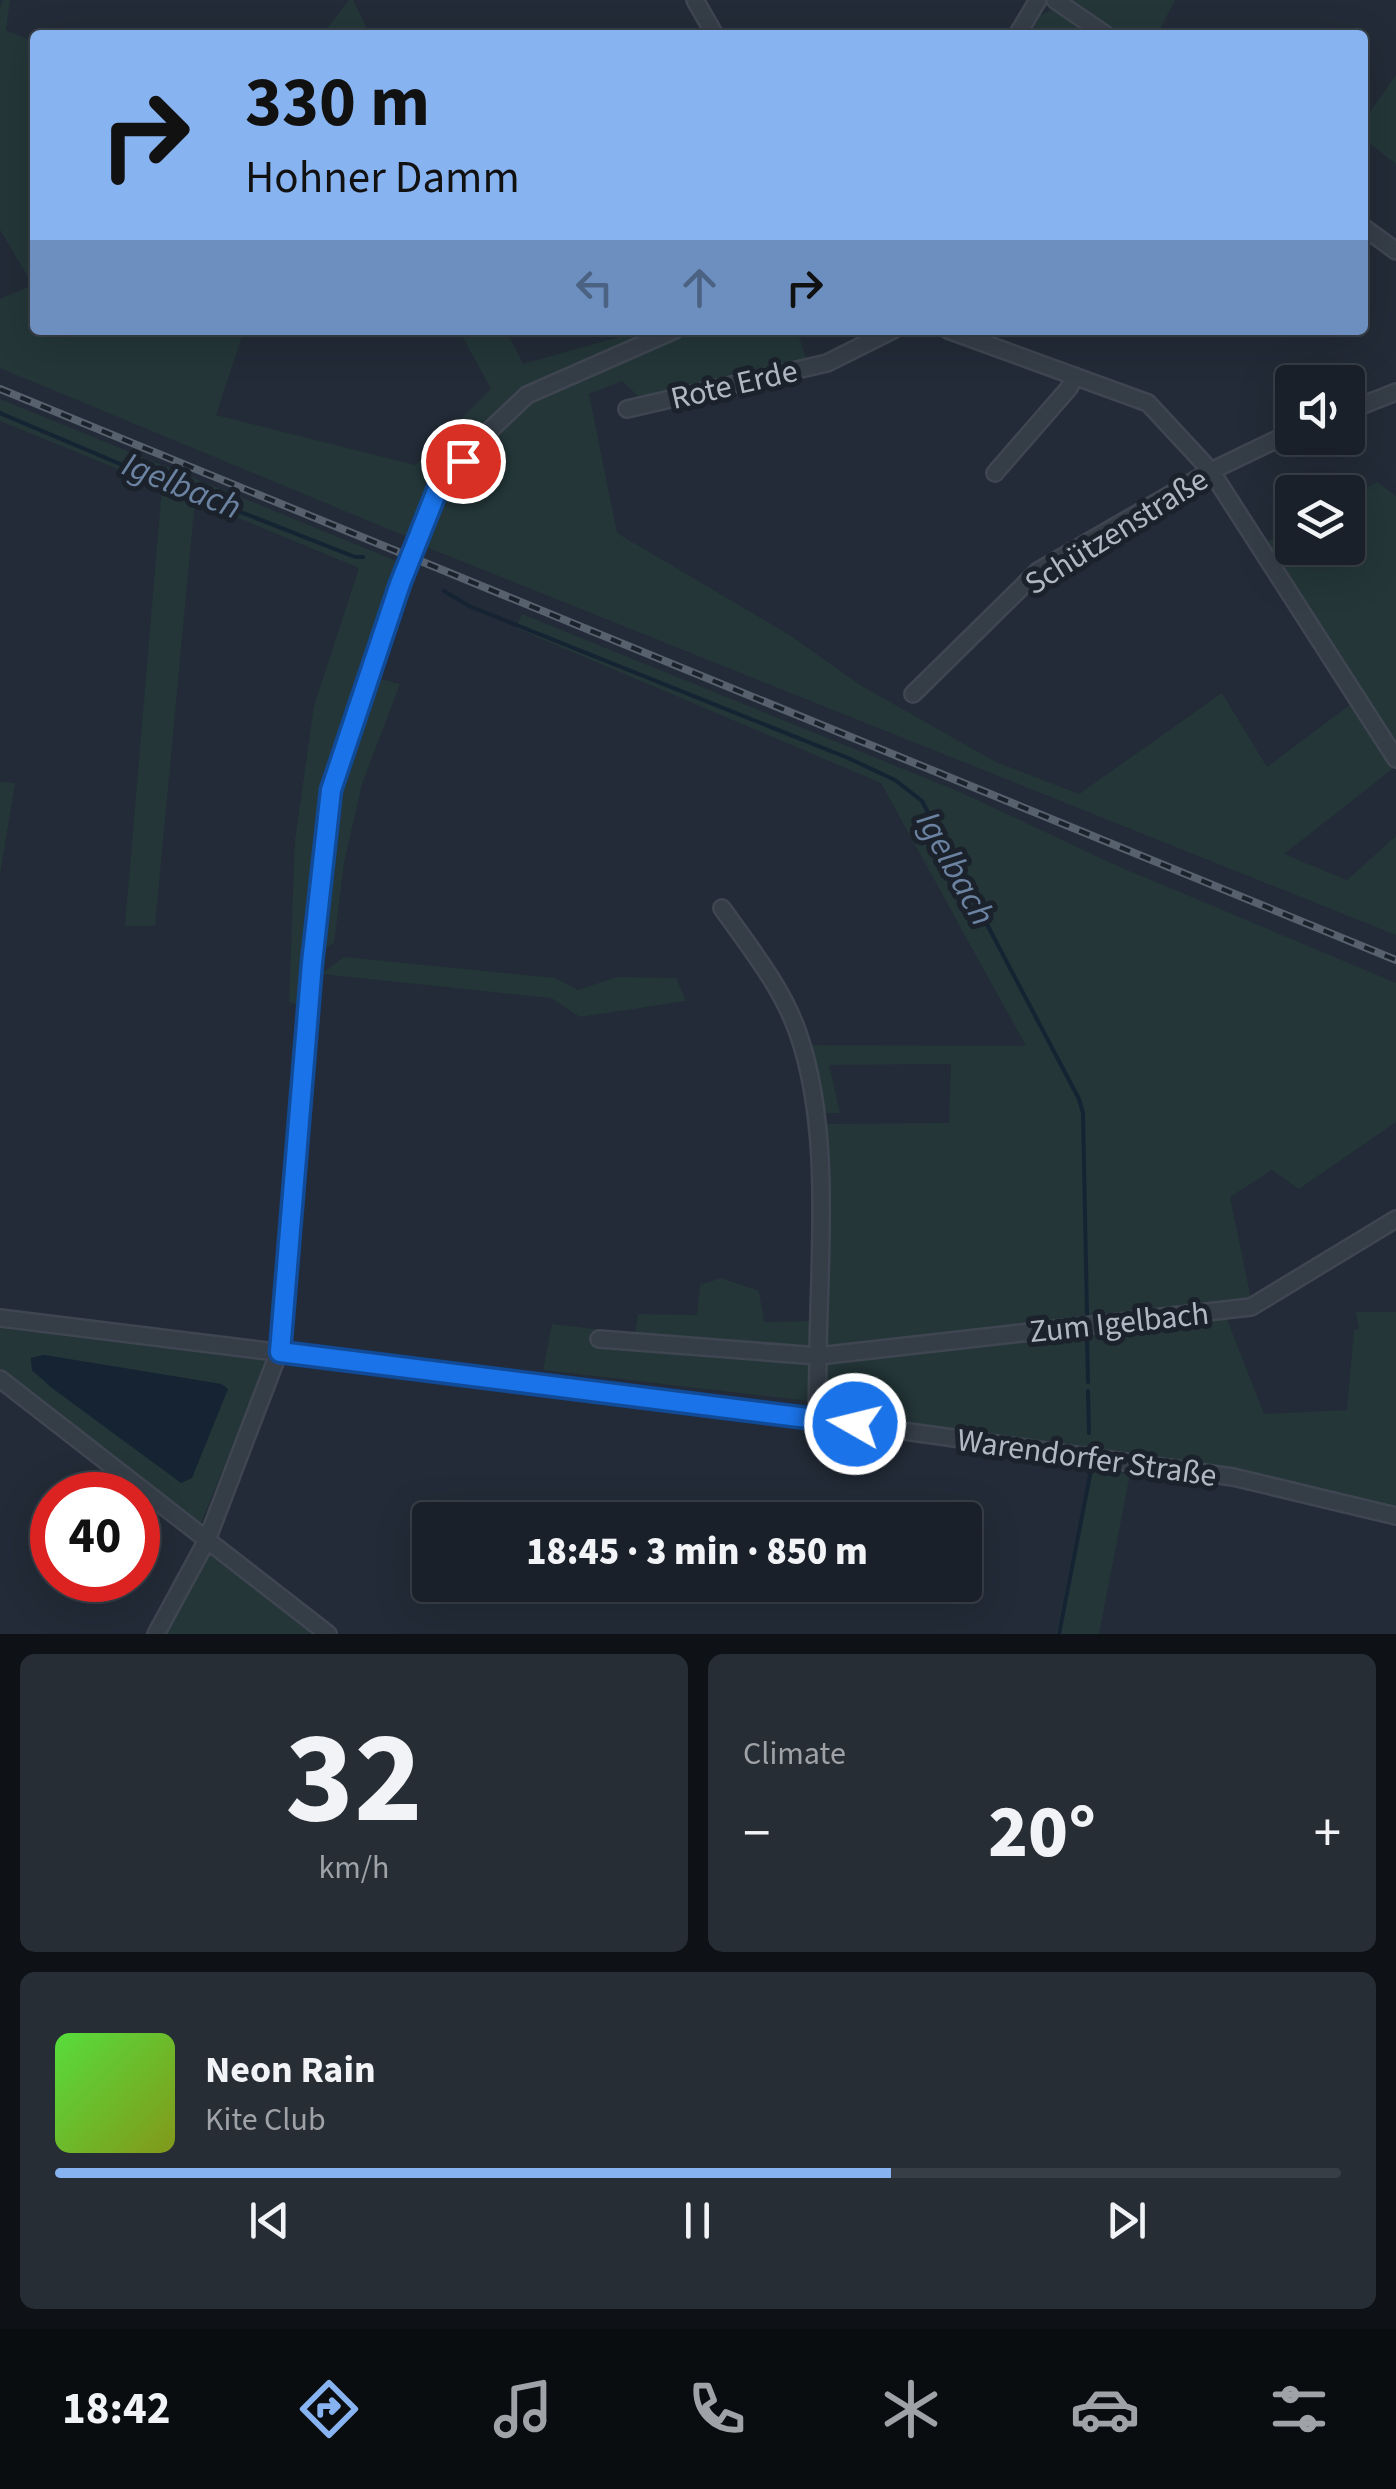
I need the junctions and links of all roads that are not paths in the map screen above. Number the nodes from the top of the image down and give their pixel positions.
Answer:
1 (694, 0) edge
2 (1038, 0) edge
3 (1055, 0) edge
4 (712, 30) edge
5 (1020, 30) edge
6 (1099, 30) edge
7 (1368, 230) edge
8 (1396, 251) edge
9 (665, 335) edge
10 (883, 335) edge
11 (962, 335) edge
12 (1075, 376) junction
13 (1396, 392) edge
14 (1365, 404) edge
15 (627, 409) dead end
16 (1275, 440) edge
17 (1211, 471) junction
18 (995, 473) dead end
19 (913, 694) dead end
20 (1396, 760) edge
21 (722, 908) dead end
22 (1396, 1219) edge
23 (0, 1318) edge
24 (599, 1339) dead end
25 (280, 1352) junction
26 (818, 1356) junction
27 (0, 1379) edge
28 (817, 1419) junction
29 (1396, 1516) edge
30 (207, 1540) junction
31 (156, 1634) edge
32 (328, 1634) edge

1 - 4 street
2 - 5 street
3 - 6 street
7 - 8 street
9 - 25 street, bridge
10 - 15 street, Rote Erde
11 - 12 street
12 - 17 street
12 - 18 street
13 - 14 street
16 - 17 street, Schützenstraße
17 - 19 street, Schützenstraße
17 - 20 street
21 - 26 street
22 - 26 street, Zum Igelbach
23 - 25 street, Warendorfer Straße
24 - 26 street, Zum Igelbach
25 - 28 street, Warendorfer Straße
25 - 30 street
26 - 28 street
27 - 30 street
28 - 29 street, Warendorfer Straße
30 - 31 street
30 - 32 street

